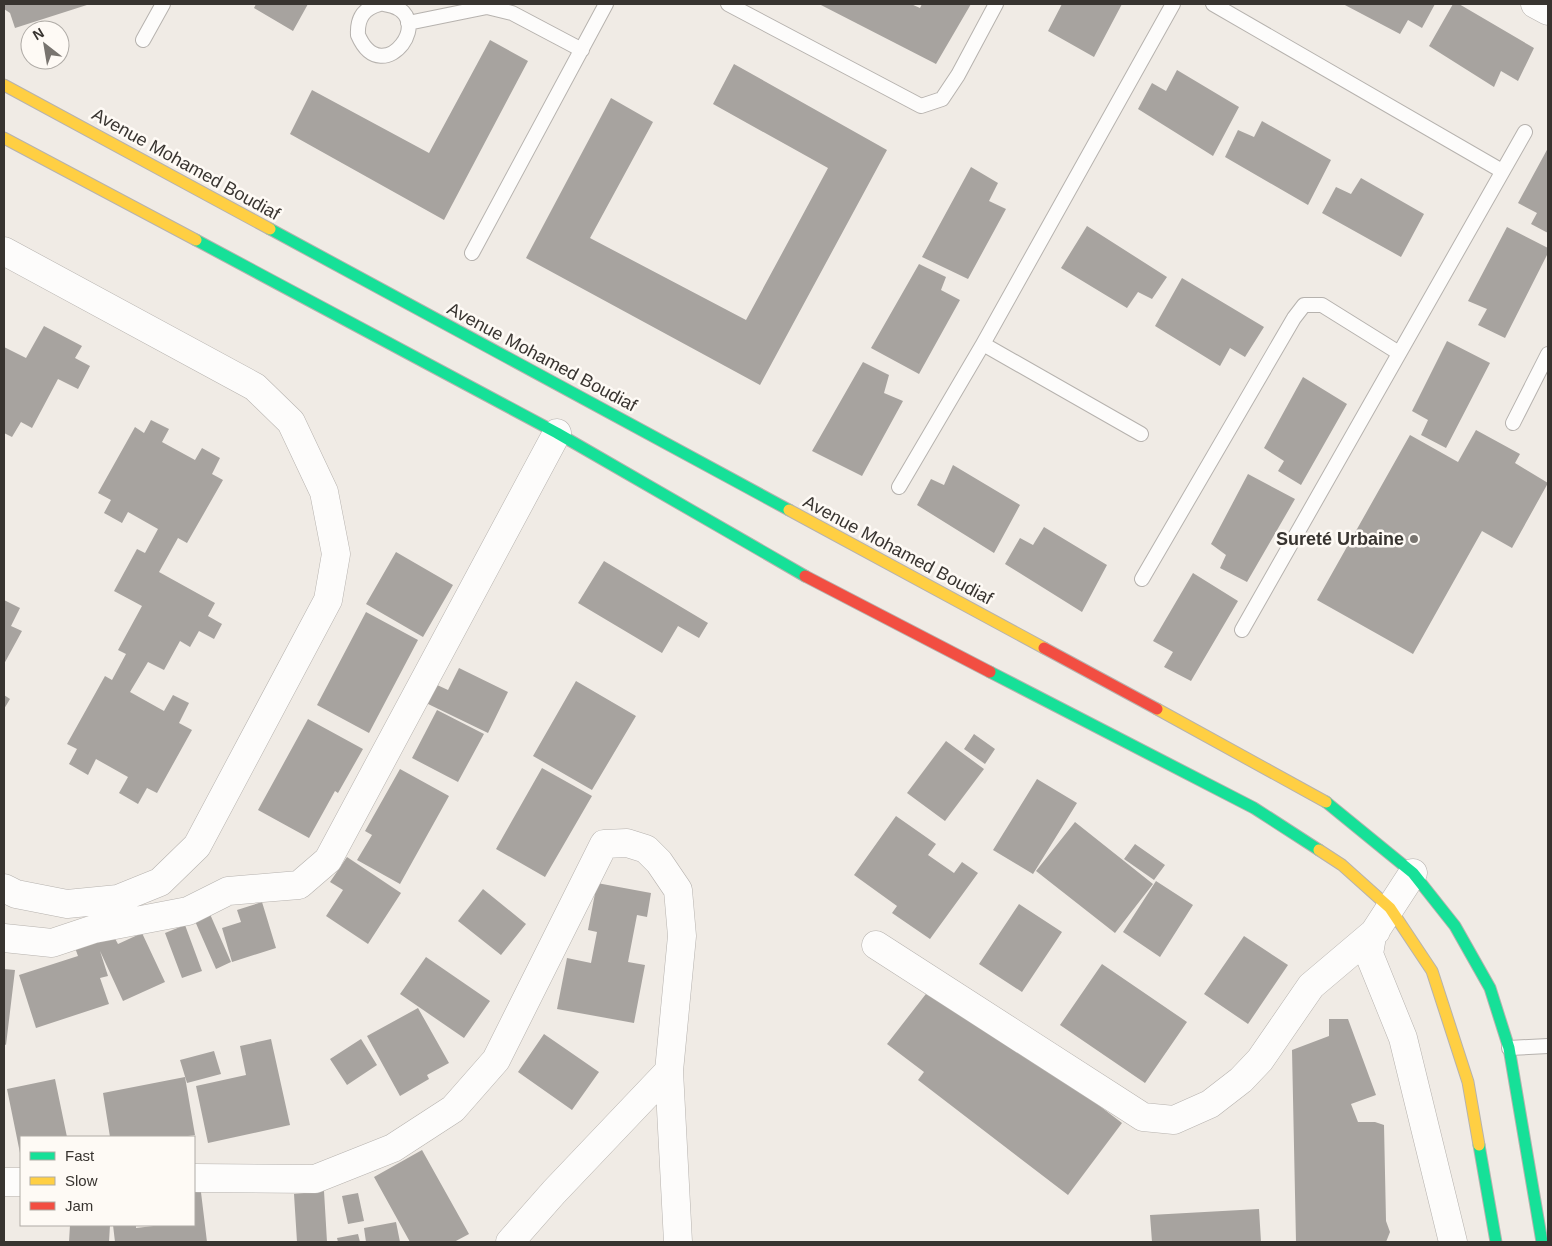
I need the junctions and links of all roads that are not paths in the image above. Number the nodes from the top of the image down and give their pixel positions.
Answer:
1 (163, 4) edge
2 (380, 4) edge
3 (384, 4) edge
4 (606, 4) edge
5 (728, 4) edge
6 (996, 4) edge
7 (1173, 4) edge
8 (1213, 4) edge
9 (1535, 4) edge
10 (1548, 11) edge
11 (408, 23) junction
12 (143, 40) dead end
13 (582, 50) junction
14 (4, 85) edge
15 (1525, 132) dead end
16 (4, 138) edge
17 (1502, 171) junction
18 (4, 251) edge
19 (472, 253) dead end
20 (983, 344) junction
21 (1399, 353) junction
22 (1548, 354) edge
23 (1513, 423) dead end
24 (557, 433) junction
25 (1141, 434) dead end
26 (899, 487) dead end
27 (1142, 580) dead end
28 (1242, 630) dead end
29 (1413, 873) junction
30 (4, 888) edge
31 (1390, 908) junction
32 (1376, 931) junction
33 (4, 938) edge
34 (876, 945) dead end
35 (1548, 1046) edge
36 (1509, 1048) junction
37 (669, 1071) junction
38 (195, 1178) edge
39 (4, 1182) edge
40 (20, 1182) edge
41 (510, 1242) edge
42 (678, 1242) edge
43 (1453, 1242) edge
44 (1496, 1242) edge
45 (1542, 1242) edge

1 - 12 lane
2 - 11 lane
3 - 11 lane
4 - 13 lane
5 - 6 lane
7 - 20 lane
8 - 17 lane
9 - 10 street
11 - 13 lane
13 - 19 lane
14 - 29 main road, Avenue Mohamed Boudiaf
15 - 17 lane
16 - 24 main road
17 - 21 lane
18 - 30 street
20 - 25 lane
20 - 26 lane
21 - 27 lane
21 - 28 lane
22 - 23 lane
24 - 31 main road
24 - 33 street
29 - 31 street
29 - 36 main road, Avenue Mohamed Boudiaf
31 - 32 street
31 - 44 main road
32 - 34 street
32 - 43 street
35 - 36 lane
36 - 45 main road, Avenue Mohamed Boudiaf
37 - 38 street
37 - 41 street
37 - 42 street
39 - 40 street

